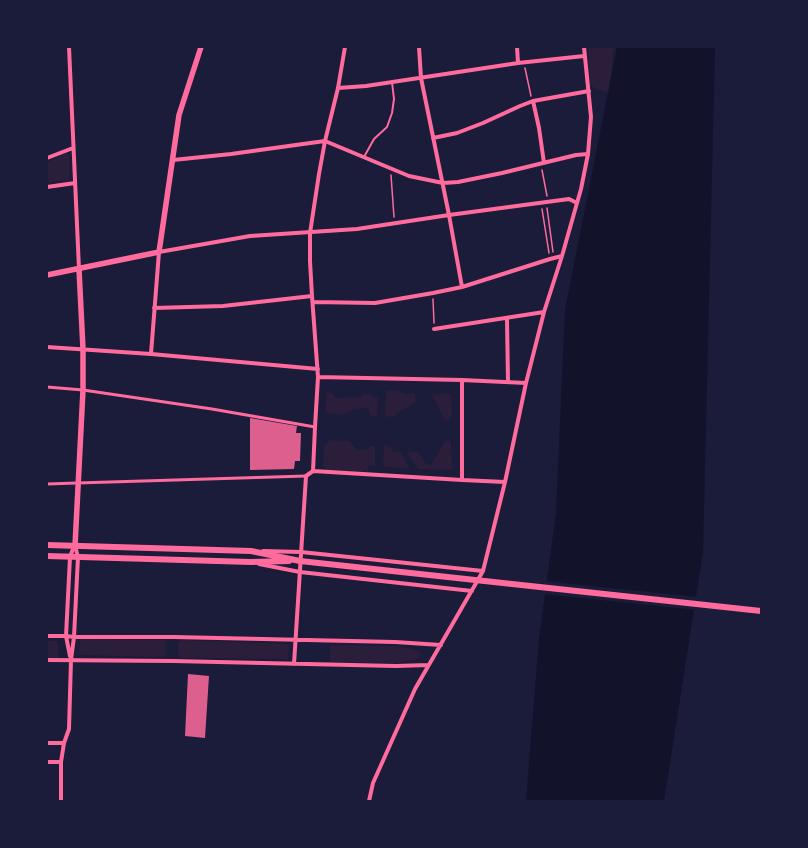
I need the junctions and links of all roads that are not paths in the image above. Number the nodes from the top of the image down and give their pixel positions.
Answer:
1 (69, 47) edge
2 (201, 47) edge
3 (345, 47) edge
4 (419, 47) edge
5 (517, 47) edge
6 (584, 47) edge
7 (584, 56) junction
8 (518, 63) junction
9 (421, 78) junction
10 (392, 82) junction
11 (338, 88) junction
12 (589, 91) junction
13 (533, 101) junction
14 (433, 138) junction
15 (325, 141) junction
16 (73, 148) junction
17 (588, 154) junction
18 (364, 157) junction
19 (47, 158) edge
20 (173, 160) junction
21 (543, 163) junction
22 (75, 183) junction
23 (443, 183) junction
24 (47, 187) edge
25 (577, 203) junction
26 (449, 215) junction
27 (310, 233) junction
28 (159, 252) junction
29 (562, 256) junction
30 (79, 269) junction
31 (47, 275) edge
32 (462, 286) junction
33 (312, 296) junction
34 (313, 302) junction
35 (154, 308) junction
36 (544, 312) junction
37 (507, 319) junction
38 (434, 329) road end
39 (47, 347) edge
40 (83, 349) junction
41 (150, 354) junction
42 (318, 369) junction
43 (318, 377) junction
44 (462, 380) junction
45 (508, 382) junction
46 (526, 383) junction
47 (47, 387) edge
48 (83, 390) junction
49 (315, 427) junction
50 (314, 471) junction
51 (306, 476) junction
52 (462, 480) junction
53 (505, 482) junction
54 (77, 483) junction
55 (47, 484) edge
56 (47, 545) edge
57 (75, 546) junction
58 (251, 551) junction
59 (301, 552) junction
60 (47, 556) edge
61 (70, 557) junction
62 (78, 557) junction
63 (300, 561) junction
64 (251, 562) junction
65 (483, 571) junction
66 (300, 572) junction
67 (472, 591) junction
68 (761, 611) edge
69 (47, 636) edge
70 (66, 636) junction
71 (74, 637) junction
72 (296, 640) junction
73 (441, 645) junction
74 (47, 660) edge
75 (71, 660) junction
76 (294, 664) junction
77 (428, 665) junction
78 (47, 743) edge
79 (64, 743) junction
80 (47, 762) edge
81 (61, 762) junction
82 (61, 801) edge
83 (369, 801) edge

1 - 16 street
2 - 20 main road
3 - 11 street
4 - 9 street
5 - 8 street
6 - 7 street
7 - 8 street
7 - 12 street
8 - 9 street
9 - 10 street
9 - 14 street
10 - 11 street
10 - 18 lane
11 - 15 street
12 - 13 street
12 - 17 street
13 - 14 street
13 - 21 street
14 - 23 street
15 - 18 street
15 - 20 street
15 - 27 street
16 - 19 street
16 - 22 street
17 - 21 street
17 - 25 street
18 - 23 street
20 - 28 main road
21 - 23 street
22 - 24 street
22 - 30 street
23 - 26 street
25 - 26 street
25 - 29 street
26 - 27 street
26 - 32 street
27 - 28 street
27 - 33 street
28 - 30 main road
28 - 35 street
29 - 32 street
29 - 36 street
30 - 31 main road
30 - 40 main road
32 - 34 street
33 - 34 street
33 - 35 street
34 - 42 street
35 - 41 street
36 - 37 street
36 - 46 street
37 - 38 street
37 - 45 street
39 - 40 street
40 - 41 street
40 - 48 main road
41 - 42 street
42 - 43 street
43 - 44 street
43 - 49 street
44 - 45 street
44 - 52 street
45 - 46 street
46 - 53 street
47 - 48 street
48 - 49 street
48 - 54 main road
49 - 50 street
50 - 51 street
50 - 52 street
51 - 54 street
51 - 59 street
52 - 53 street
53 - 65 street
54 - 55 street
54 - 57 main road
56 - 57 highway
57 - 58 highway
57 - 61 street
57 - 62 street
58 - 59 street
58 - 63 highway
59 - 63 street
59 - 65 street
60 - 61 highway
61 - 62 highway
61 - 70 street
62 - 64 highway
62 - 71 street
63 - 64 highway
63 - 66 street
63 - 68 highway
64 - 66 street
65 - 67 street
66 - 67 street
66 - 72 street
67 - 73 street
69 - 70 street
70 - 71 street
70 - 75 street
71 - 72 street
71 - 75 street
72 - 73 street
72 - 76 street
73 - 77 street
74 - 75 street
75 - 76 street
75 - 79 street
76 - 77 street
77 - 83 street
78 - 79 street
79 - 81 street
80 - 81 street
81 - 82 street

